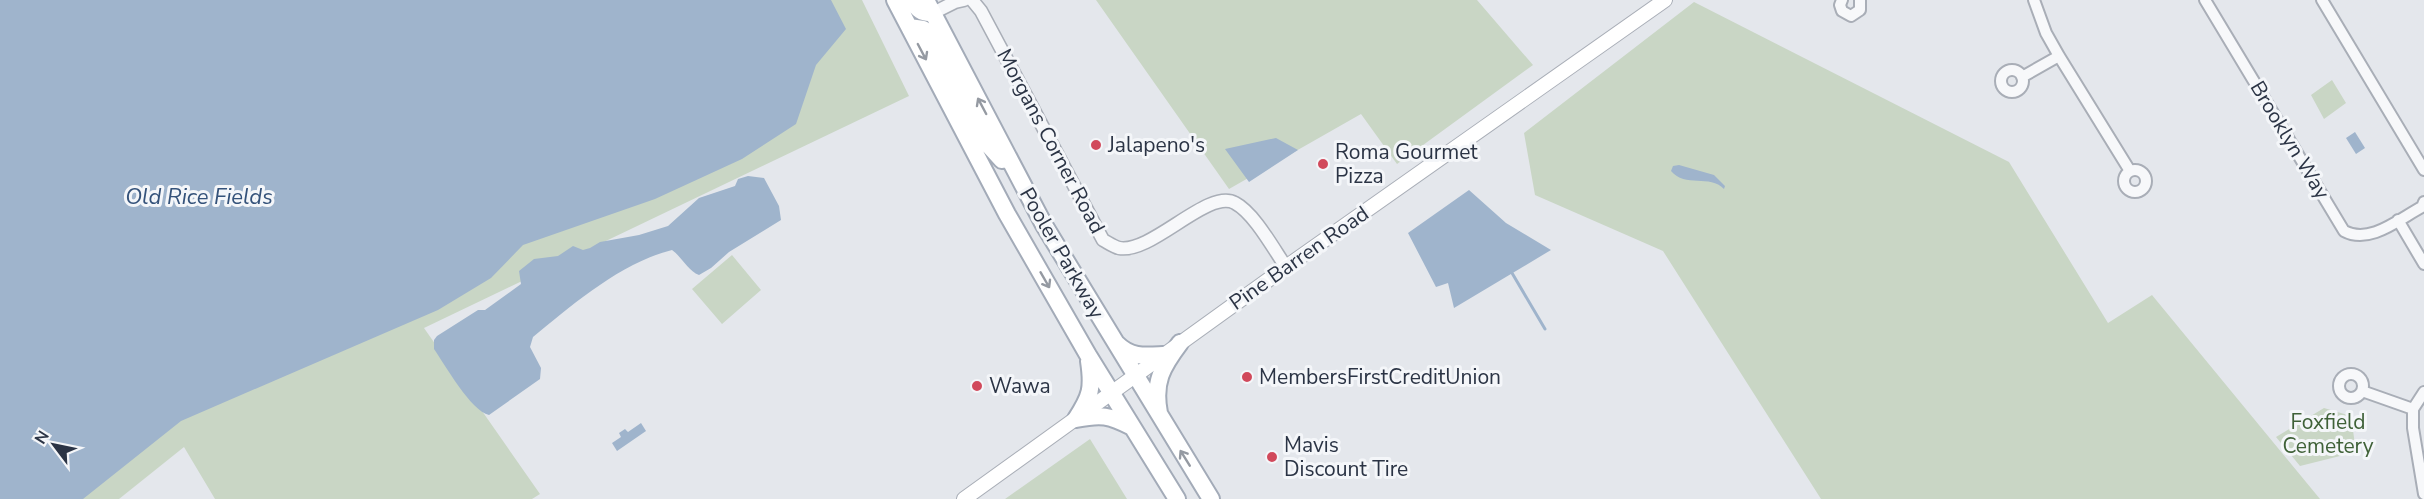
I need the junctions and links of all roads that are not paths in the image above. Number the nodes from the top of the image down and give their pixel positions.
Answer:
1 (895, 0) edge
2 (912, 0) edge
3 (964, 0) edge
4 (972, 0) edge
5 (1665, 0) edge
6 (1842, 0) edge
7 (1860, 0) edge
8 (2034, 0) edge
9 (2205, 0) edge
10 (2322, 0) edge
11 (930, 6) edge
12 (909, 27) junction
13 (2059, 56) junction
14 (2022, 77) dead end
15 (2424, 170) edge
16 (2130, 171) dead end
17 (1019, 178) junction
18 (2424, 202) edge
19 (2398, 220) junction
20 (2424, 264) edge
21 (1286, 267) junction
22 (1113, 340) junction
23 (1180, 343) junction
24 (1088, 355) junction
25 (1164, 355) junction
26 (1134, 376) junction
27 (2362, 391) dead end
28 (2424, 392) edge
29 (1111, 394) junction
30 (2413, 409) junction
31 (1160, 416) junction
32 (1076, 419) junction
33 (1132, 428) junction
34 (2424, 494) edge
35 (964, 499) edge
36 (1177, 499) edge
37 (1211, 499) edge

1 - 12 main road, Pooler Parkway
2 - 11 main road
3 - 11 street
4 - 21 street, Morgans Corner Road
5 - 21 main road, Pine Barren Road
6 - 7 street
8 - 13 street
9 - 19 street, Brooklyn Way
10 - 15 street
17 -> 11 main road, Pooler Parkway
12 - 17 main road
12 -> 24 main road, Pooler Parkway
13 - 14 street
13 - 16 street
17 - 22 main road, Pooler Parkway
18 - 19 street, Brooklyn Way
19 - 20 street
21 - 23 main road, Pine Barren Road
22 - 25 main road
22 - 26 main road, Pooler Parkway
23 - 25 main road, Pine Barren Road
23 - 31 main road
24 - 29 main road, Pooler Parkway
24 - 32 main road
25 - 26 main road, Pine Barren Road
26 - 29 main road, Pine Barren Road
26 - 31 main road, Pooler Parkway
27 - 30 street
28 - 30 street
29 - 32 main road, Pine Barren Road
29 - 33 main road, Pooler Parkway
30 - 34 street
37 -> 31 main road, Pooler Parkway
32 - 33 main road
32 - 35 main road, Pine Barren Road
33 - 36 main road, Pooler Parkway

